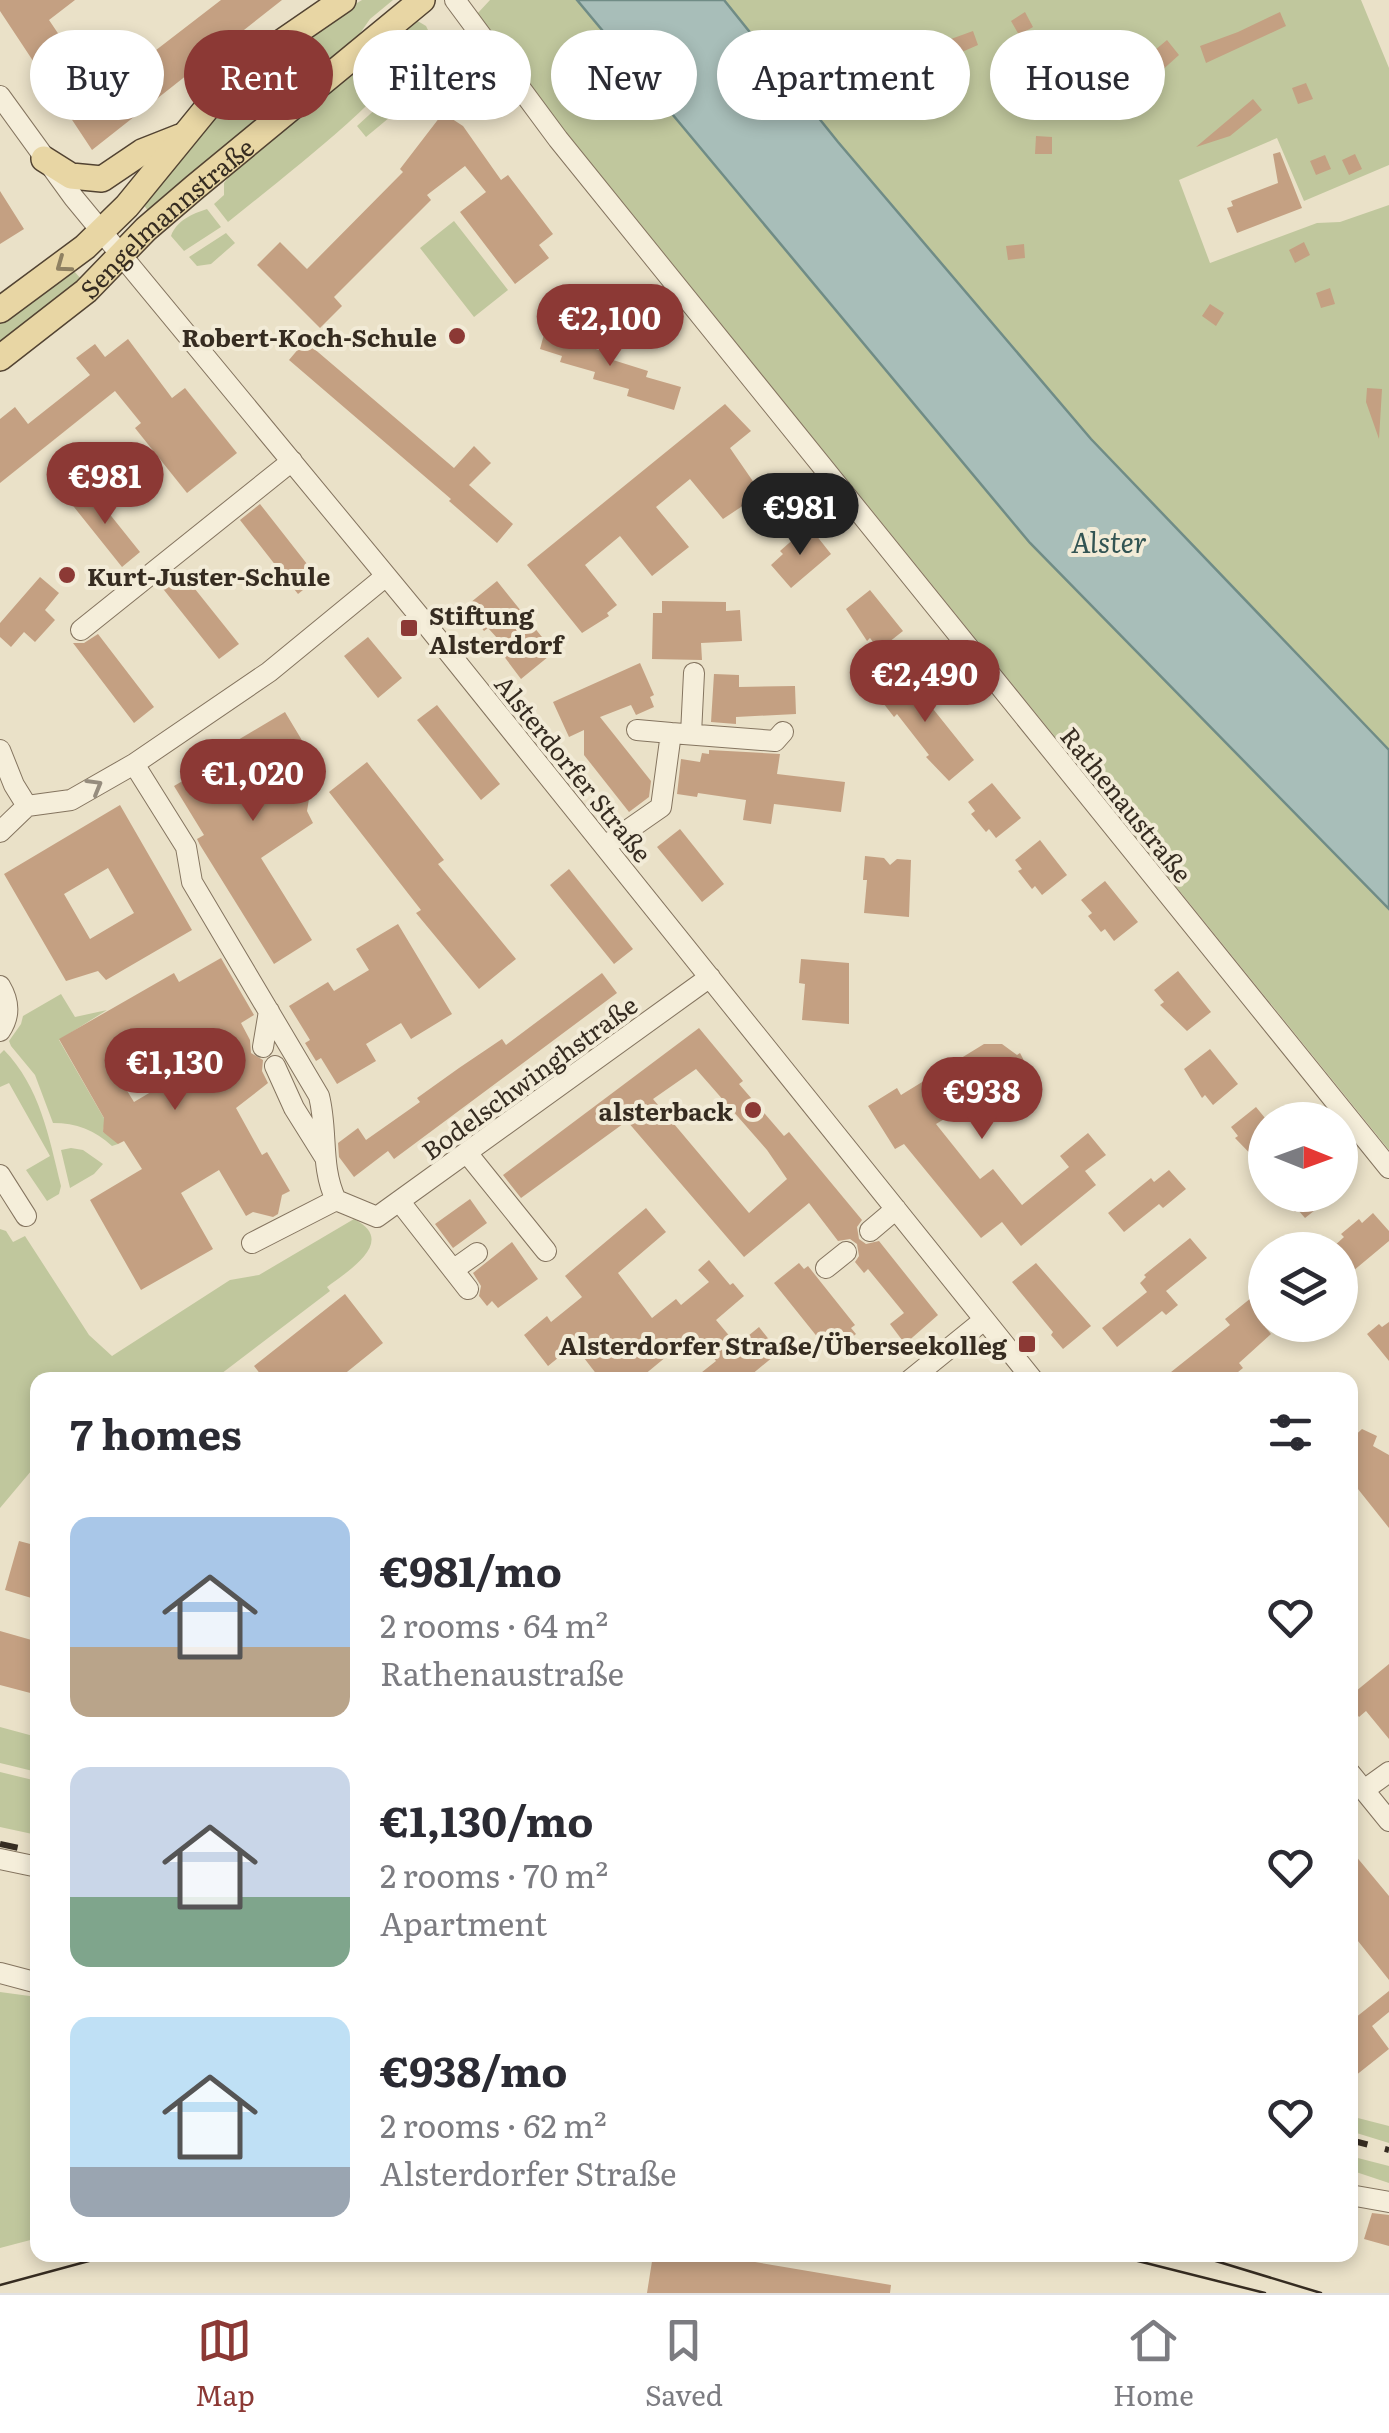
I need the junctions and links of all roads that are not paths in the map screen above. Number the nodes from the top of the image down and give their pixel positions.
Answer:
1 (343, 0) edge
2 (422, 0) edge
3 (455, 0) edge
4 (0, 96) edge
5 (180, 138) junction
6 (44, 159) junction
7 (101, 231) junction
8 (121, 255) junction
9 (0, 310) edge
10 (0, 358) edge
11 (292, 461) junction
12 (386, 576) junction
13 (81, 630) dead end
14 (694, 673) dead end
15 (637, 730) dead end
16 (783, 732) dead end
17 (681, 734) junction
18 (0, 750) edge
19 (134, 764) junction
20 (27, 806) junction
21 (0, 832) edge
22 (604, 846) junction
23 (710, 977) junction
24 (0, 986) edge
25 (269, 1011) junction
26 (0, 1030) edge
27 (264, 1046) dead end
28 (274, 1066) dead end
29 (467, 1153) junction
30 (325, 1157) junction
31 (1389, 1168) edge
32 (0, 1175) edge
33 (6, 1199) edge
34 (336, 1200) junction
35 (400, 1202) junction
36 (896, 1210) junction
37 (26, 1216) dead end
38 (870, 1231) dead end
39 (252, 1243) dead end
40 (546, 1251) dead end
41 (846, 1252) dead end
42 (477, 1253) dead end
43 (826, 1268) dead end
44 (453, 1270) junction
45 (468, 1289) dead end
46 (984, 1320) junction
47 (920, 1372) edge
48 (1026, 1372) edge
49 (1389, 1772) edge
50 (1358, 1783) edge
51 (1364, 1790) junction
52 (1389, 1821) edge
53 (0, 1859) edge
54 (30, 1865) edge
55 (0, 1973) edge
56 (30, 1981) edge
57 (1358, 2196) edge
58 (1389, 2202) edge

1 - 5 main road, Sengelmannstraße
2 - 8 main road, Sengelmannstraße
3 - 31 street, Rathenaustraße
4 - 6 street, Alsterdorfer Straße
5 - 6 main road
5 - 7 main road, Sengelmannstraße
6 - 7 street, Alsterdorfer Straße
7 - 8 street, Alsterdorfer Straße
7 -> 9 main road, Sengelmannstraße
8 - 10 main road, Sengelmannstraße
8 - 11 street, Alsterdorfer Straße
11 - 12 street, Alsterdorfer Straße
11 - 13 street
12 - 19 street
12 - 22 street, Alsterdorfer Straße
14 - 17 street
15 - 17 street
16 - 17 street
17 - 22 street
18 - 20 street
20 -> 19 street
19 - 25 street
20 - 21 street
22 - 23 street, Alsterdorfer Straße
23 - 29 street, Bodelschwinghstraße
23 - 36 street, Alsterdorfer Straße
24 - 26 street
25 - 27 street
25 - 30 street
28 - 30 street
29 - 35 street, Bodelschwinghstraße
29 - 40 street
30 - 34 street
32 - 33 street
33 - 37 street
34 - 35 street, Bodelschwinghstraße
34 - 39 street
35 - 44 street
36 - 38 street
36 - 46 street, Alsterdorfer Straße
41 - 43 street
42 - 44 street
44 - 45 street
46 - 47 street
46 - 48 street, Alsterdorfer Straße
49 - 51 street
50 - 51 street
51 - 52 street
53 - 54 street
55 - 56 street
57 - 58 street

